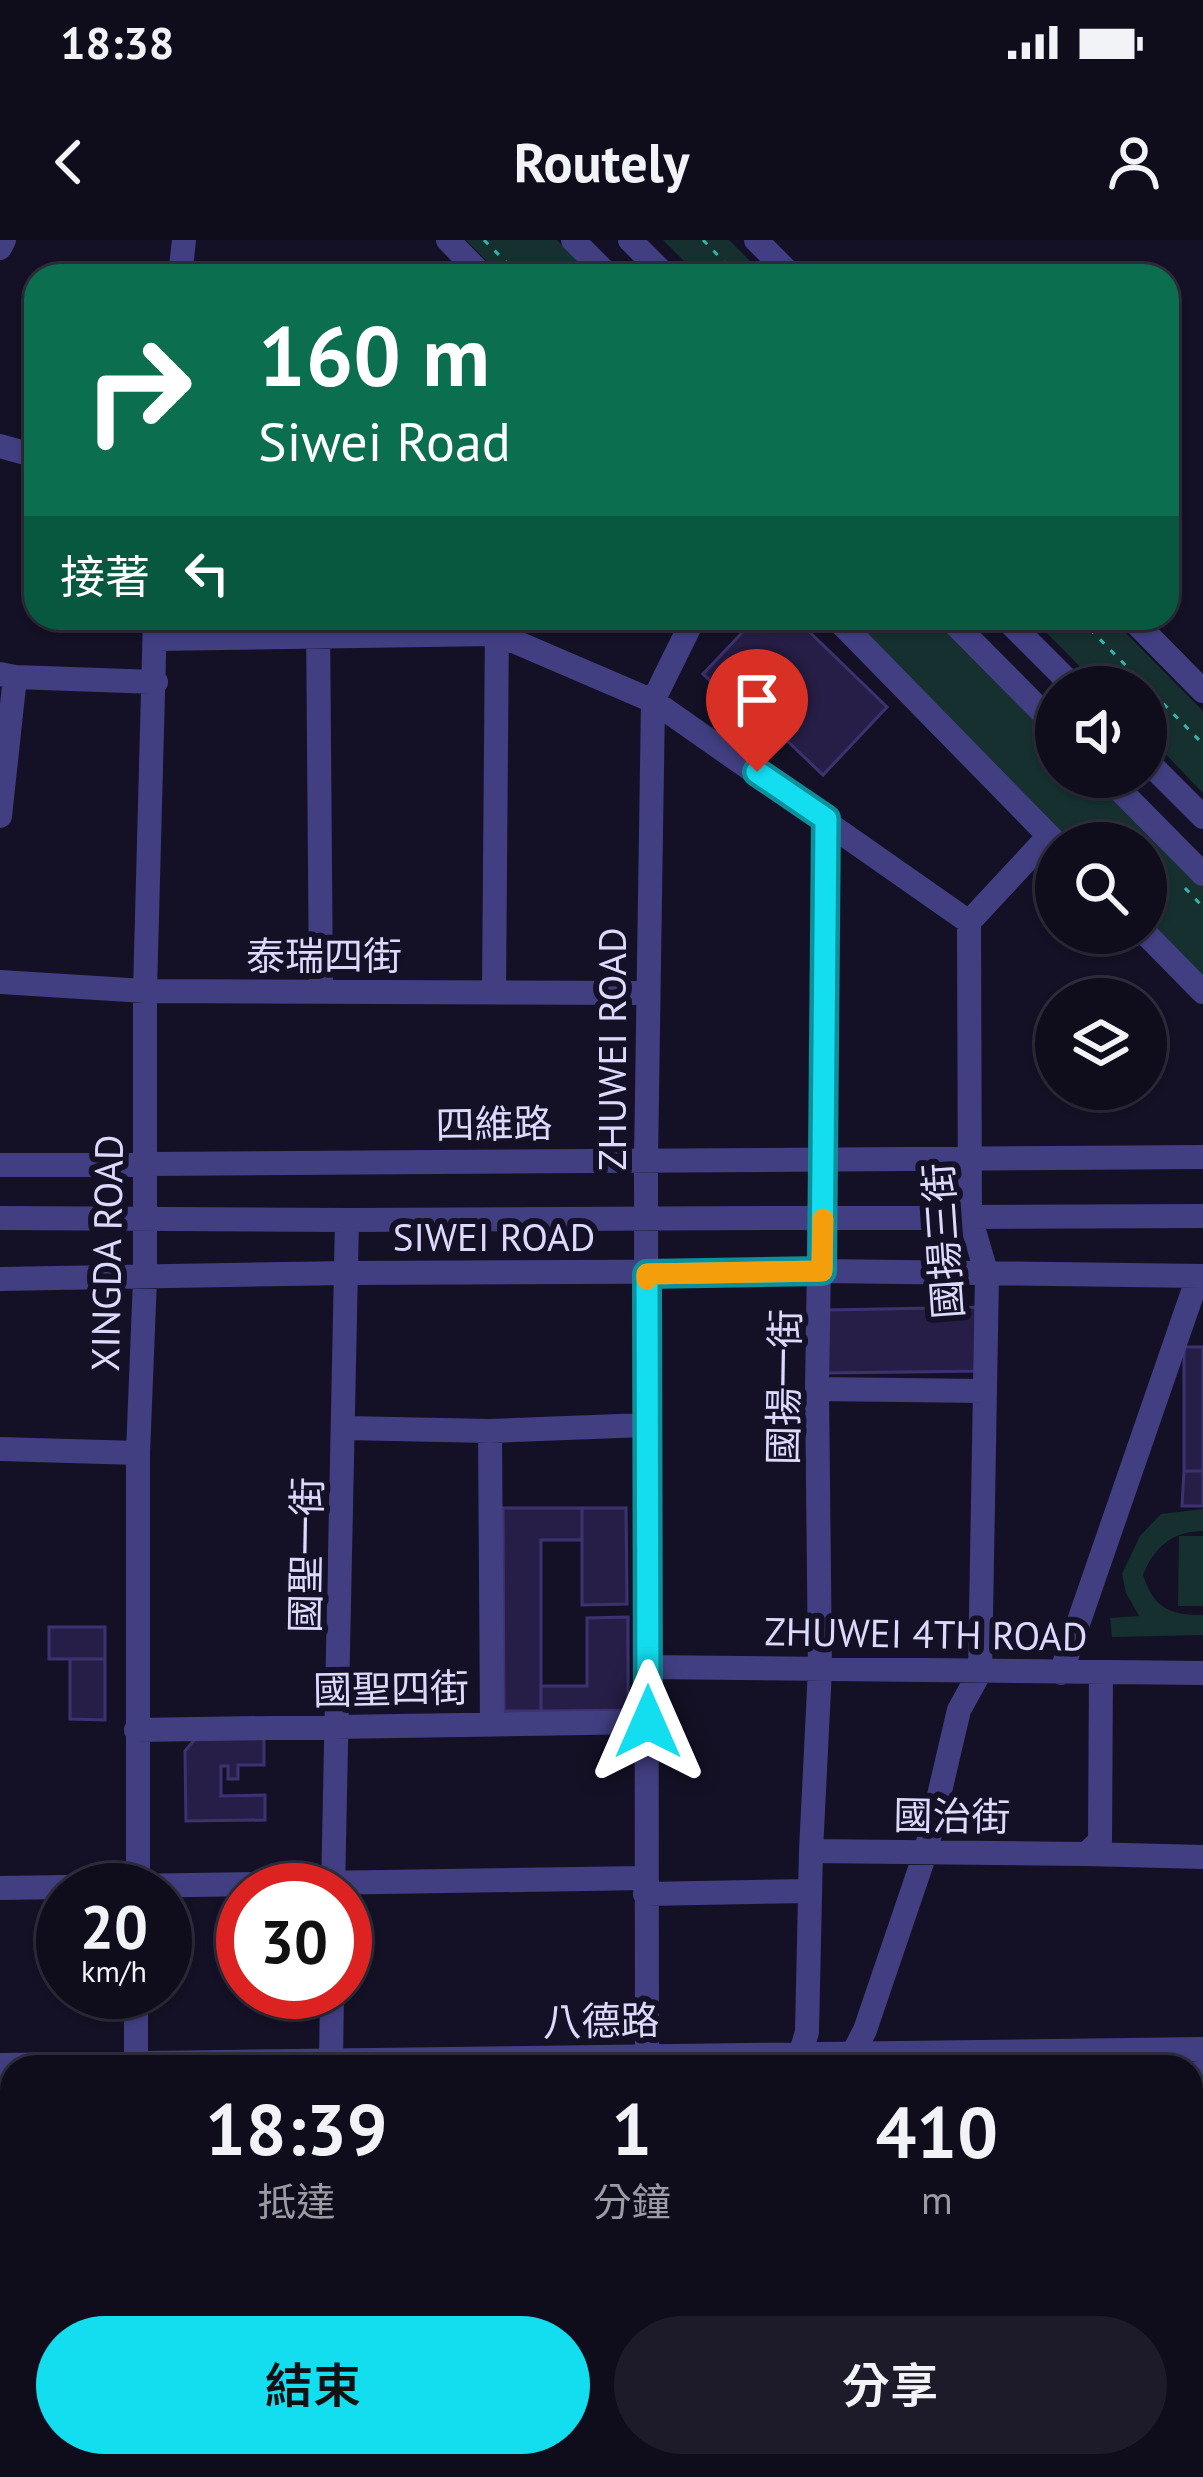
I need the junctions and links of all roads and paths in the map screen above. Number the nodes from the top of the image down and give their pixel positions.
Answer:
1 (448, 240) edge
2 (484, 240) edge
3 (573, 240) edge
4 (630, 240) edge
5 (703, 240) edge
6 (756, 240) edge
7 (471, 264) edge
8 (508, 264) edge
9 (597, 264) edge
10 (654, 264) edge
11 (726, 264) edge
12 (780, 264) edge
13 (156, 630) edge
14 (318, 630) edge
15 (497, 630) edge
16 (505, 630) edge
17 (688, 630) edge
18 (848, 630) edge
19 (961, 630) edge
20 (1018, 630) edge
21 (1091, 630) edge
22 (1143, 630) edge
23 (1053, 666) edge
24 (8, 675) edge
25 (156, 682) junction
26 (1203, 691) edge
27 (653, 701) junction
28 (1035, 705) edge
29 (1203, 744) edge
30 (1167, 781) edge
31 (1128, 798) edge
32 (0, 816) edge
33 (1203, 817) edge
34 (826, 819) junction
35 (1036, 822) edge
36 (1035, 857) edge
37 (1203, 874) edge
38 (968, 922) junction
39 (1166, 954) edge
40 (0, 982) edge
41 (145, 991) junction
42 (322, 992) junction
43 (494, 992) junction
44 (1203, 992) edge
45 (647, 993) junction
46 (972, 1156) junction
47 (1203, 1157) edge
48 (646, 1159) junction
49 (824, 1160) junction
50 (0, 1165) edge
51 (146, 1165) junction
52 (970, 1216) junction
53 (1203, 1216) edge
54 (0, 1217) edge
55 (647, 1217) junction
56 (823, 1217) junction
57 (145, 1220) junction
58 (347, 1220) junction
59 (822, 1271) junction
60 (346, 1273) junction
61 (647, 1274) junction
62 (987, 1275) junction
63 (1200, 1276) edge
64 (0, 1279) edge
65 (145, 1279) junction
66 (817, 1389) junction
67 (985, 1391) junction
68 (645, 1426) junction
69 (344, 1428) junction
70 (490, 1431) junction
71 (0, 1450) edge
72 (138, 1453) junction
73 (648, 1666) junction
74 (820, 1669) junction
75 (980, 1672) junction
76 (1102, 1672) junction
77 (1203, 1672) edge
78 (1060, 1673) junction
79 (648, 1722) junction
80 (492, 1724) junction
81 (338, 1725) junction
82 (136, 1730) junction
83 (812, 1851) junction
84 (926, 1851) junction
85 (1085, 1854) junction
86 (1203, 1858) edge
87 (138, 1863) edge
88 (334, 1863) edge
89 (645, 1886) junction
90 (372, 1887) edge
91 (0, 1888) edge
92 (36, 1888) edge
93 (810, 1891) junction
94 (136, 2019) edge
95 (332, 2019) edge
96 (1203, 2049) edge
97 (801, 2052) junction
98 (136, 2055) edge
99 (331, 2055) edge
100 (647, 2055) edge
101 (755, 2055) edge
102 (822, 2055) edge
103 (851, 2055) edge
104 (991, 2055) edge

1 - 7 street
2 - 8 path
3 - 9 street
4 - 10 street
5 - 11 path
6 - 12 street
13 - 25 street, XINGDA ROAD
14 - 42 street
15 - 43 street
16 - 27 street
17 - 27 street, ZHUWEI ROAD
18 - 35 street
19 - 28 street
20 - 23 street
21 - 29 path
22 - 26 street
24 - 25 street
24 - 32 street
25 - 41 street, XINGDA ROAD
27 - 34 street
27 - 45 street, ZHUWEI ROAD
30 - 33 street
31 - 37 street
34 - 38 street
34 - 49 street, 國揚一街
36 - 38 street
38 - 46 street, 國揚三街
39 - 44 street
40 - 41 street, 泰瑞四街
41 - 42 street, 泰瑞四街
41 - 51 street, XINGDA ROAD
42 - 43 street, 泰瑞四街
43 - 45 street, 泰瑞四街
45 - 48 street, ZHUWEI ROAD
46 - 47 street, 四維路
46 - 49 street, 四維路
46 - 52 street, 國揚三街
48 - 49 street, 四維路
48 - 51 street, 四維路
48 - 55 street, ZHUWEI ROAD
49 - 56 street, 國揚一街
50 - 51 street
51 - 57 street, XINGDA ROAD
52 - 53 street, SIWEI ROAD
52 - 56 street, SIWEI ROAD
52 - 62 street, 國揚三街
54 - 57 street, SIWEI ROAD
55 - 56 street, SIWEI ROAD
55 - 58 street, SIWEI ROAD
55 - 61 street, ZHUWEI ROAD
56 - 59 street, 國揚一街
57 - 58 street, SIWEI ROAD
57 - 65 street, XINGDA ROAD
58 - 60 street, 國聖一街
59 - 61 street, SIWEI ROAD
59 - 62 street, SIWEI ROAD
59 - 66 street, 國揚一街
60 - 61 street, SIWEI ROAD
60 - 65 street, SIWEI ROAD
60 - 69 street, 國聖一街
61 - 68 street, ZHUWEI ROAD
62 - 63 street, SIWEI ROAD
62 - 67 street, 國揚三街
63 - 78 street
64 - 65 street, SIWEI ROAD
65 - 72 street, XINGDA ROAD
66 - 67 street
66 - 74 street, 國揚一街
67 - 75 street, 國揚三街
68 - 70 street
68 - 73 street, ZHUWEI ROAD
69 - 70 street
69 - 81 street, 國聖一街
70 - 80 street
71 - 72 street
72 - 82 street, XINGDA ROAD
73 - 74 street, ZHUWEI 4TH ROAD
73 - 79 street, ZHUWEI ROAD
74 - 75 street, ZHUWEI 4TH ROAD
74 - 83 street
75 - 78 street, ZHUWEI 4TH ROAD
75 - 84 street
76 - 77 street, ZHUWEI 4TH ROAD
76 - 78 street, ZHUWEI 4TH ROAD
76 - 85 street
79 - 80 street, 國聖四街
79 - 89 street, ZHUWEI ROAD
80 - 81 street, 國聖四街
81 - 82 street, 國聖四街
81 - 88 street, 國聖一街
82 - 87 street, XINGDA ROAD
83 - 84 street, 國治街
83 - 93 street
84 - 85 street, 國治街
84 - 103 street
85 - 86 street, 國治街
89 - 90 street
89 - 93 street
89 - 100 street, ZHUWEI ROAD
91 - 92 street
93 - 97 street
94 - 98 street
95 - 99 street
96 - 104 street, 八德路
97 - 101 street, 八德路
97 - 102 street, 八德路

